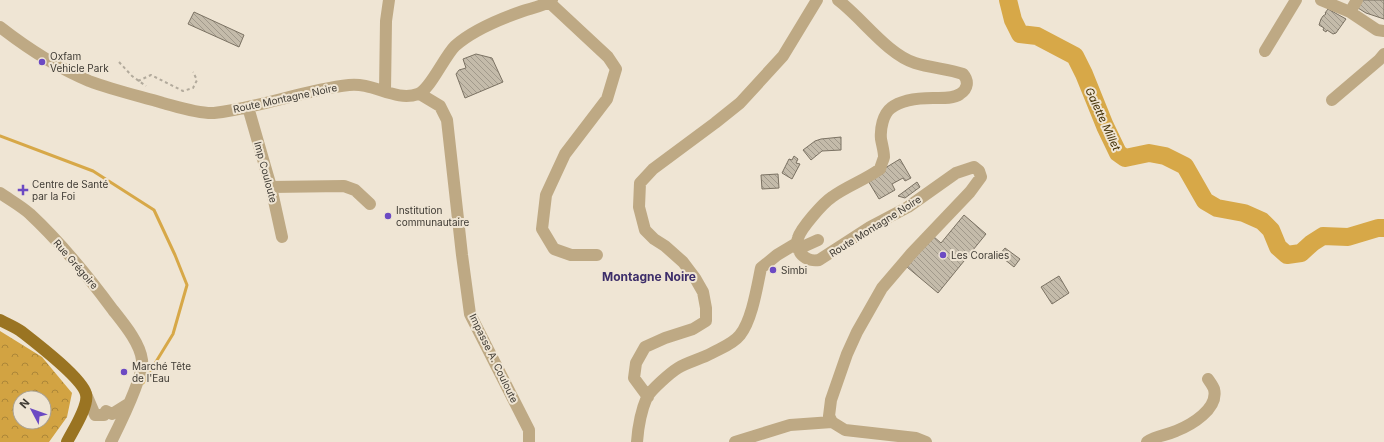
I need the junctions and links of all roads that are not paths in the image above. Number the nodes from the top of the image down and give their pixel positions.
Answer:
1 (389, 0) edge
2 (817, 0) edge
3 (838, 0) edge
4 (1296, 0) edge
5 (1322, 0) edge
6 (1357, 0) edge
7 (550, 1) edge
8 (1350, 12) junction
9 (0, 27) edge
10 (1384, 30) edge
11 (1265, 51) dead end
12 (1384, 54) edge
13 (385, 91) junction
14 (420, 94) junction
15 (1332, 100) dead end
16 (248, 107) junction
17 (271, 188) junction
18 (0, 193) edge
19 (370, 204) dead end
20 (282, 237) dead end
21 (797, 240) junction
22 (818, 240) dead end
23 (597, 255) dead end
24 (0, 320) edge
25 (1208, 379) dead end
26 (86, 394) junction
27 (648, 397) junction
28 (129, 403) junction
29 (832, 422) junction
30 (67, 442) edge
31 (111, 442) edge
32 (529, 442) edge
33 (636, 442) edge
34 (735, 442) edge
35 (926, 442) edge
36 (1147, 442) edge

1 - 13 street
2 - 27 street
3 - 21 street
4 - 11 street
5 - 8 street
6 - 8 street
7 - 14 street
7 - 23 street
8 - 10 street
9 - 16 street, Route Montagne Noire
12 - 15 street
13 - 14 street, Route Montagne Noire
13 - 16 street, Route Montagne Noire
14 - 32 street, Impasse A. Couloute
16 - 17 street, Imp Couloute
17 - 19 street
17 - 20 street, Imp Couloute
18 - 28 street, Rue Grégoire
21 - 22 street
21 - 27 street
21 - 29 street, Route Montagne Noire
24 - 26 main road
25 - 36 street
26 - 28 street
26 - 30 main road
27 - 33 street
28 - 31 street, Rue Grégoire
29 - 34 street
29 - 35 street

